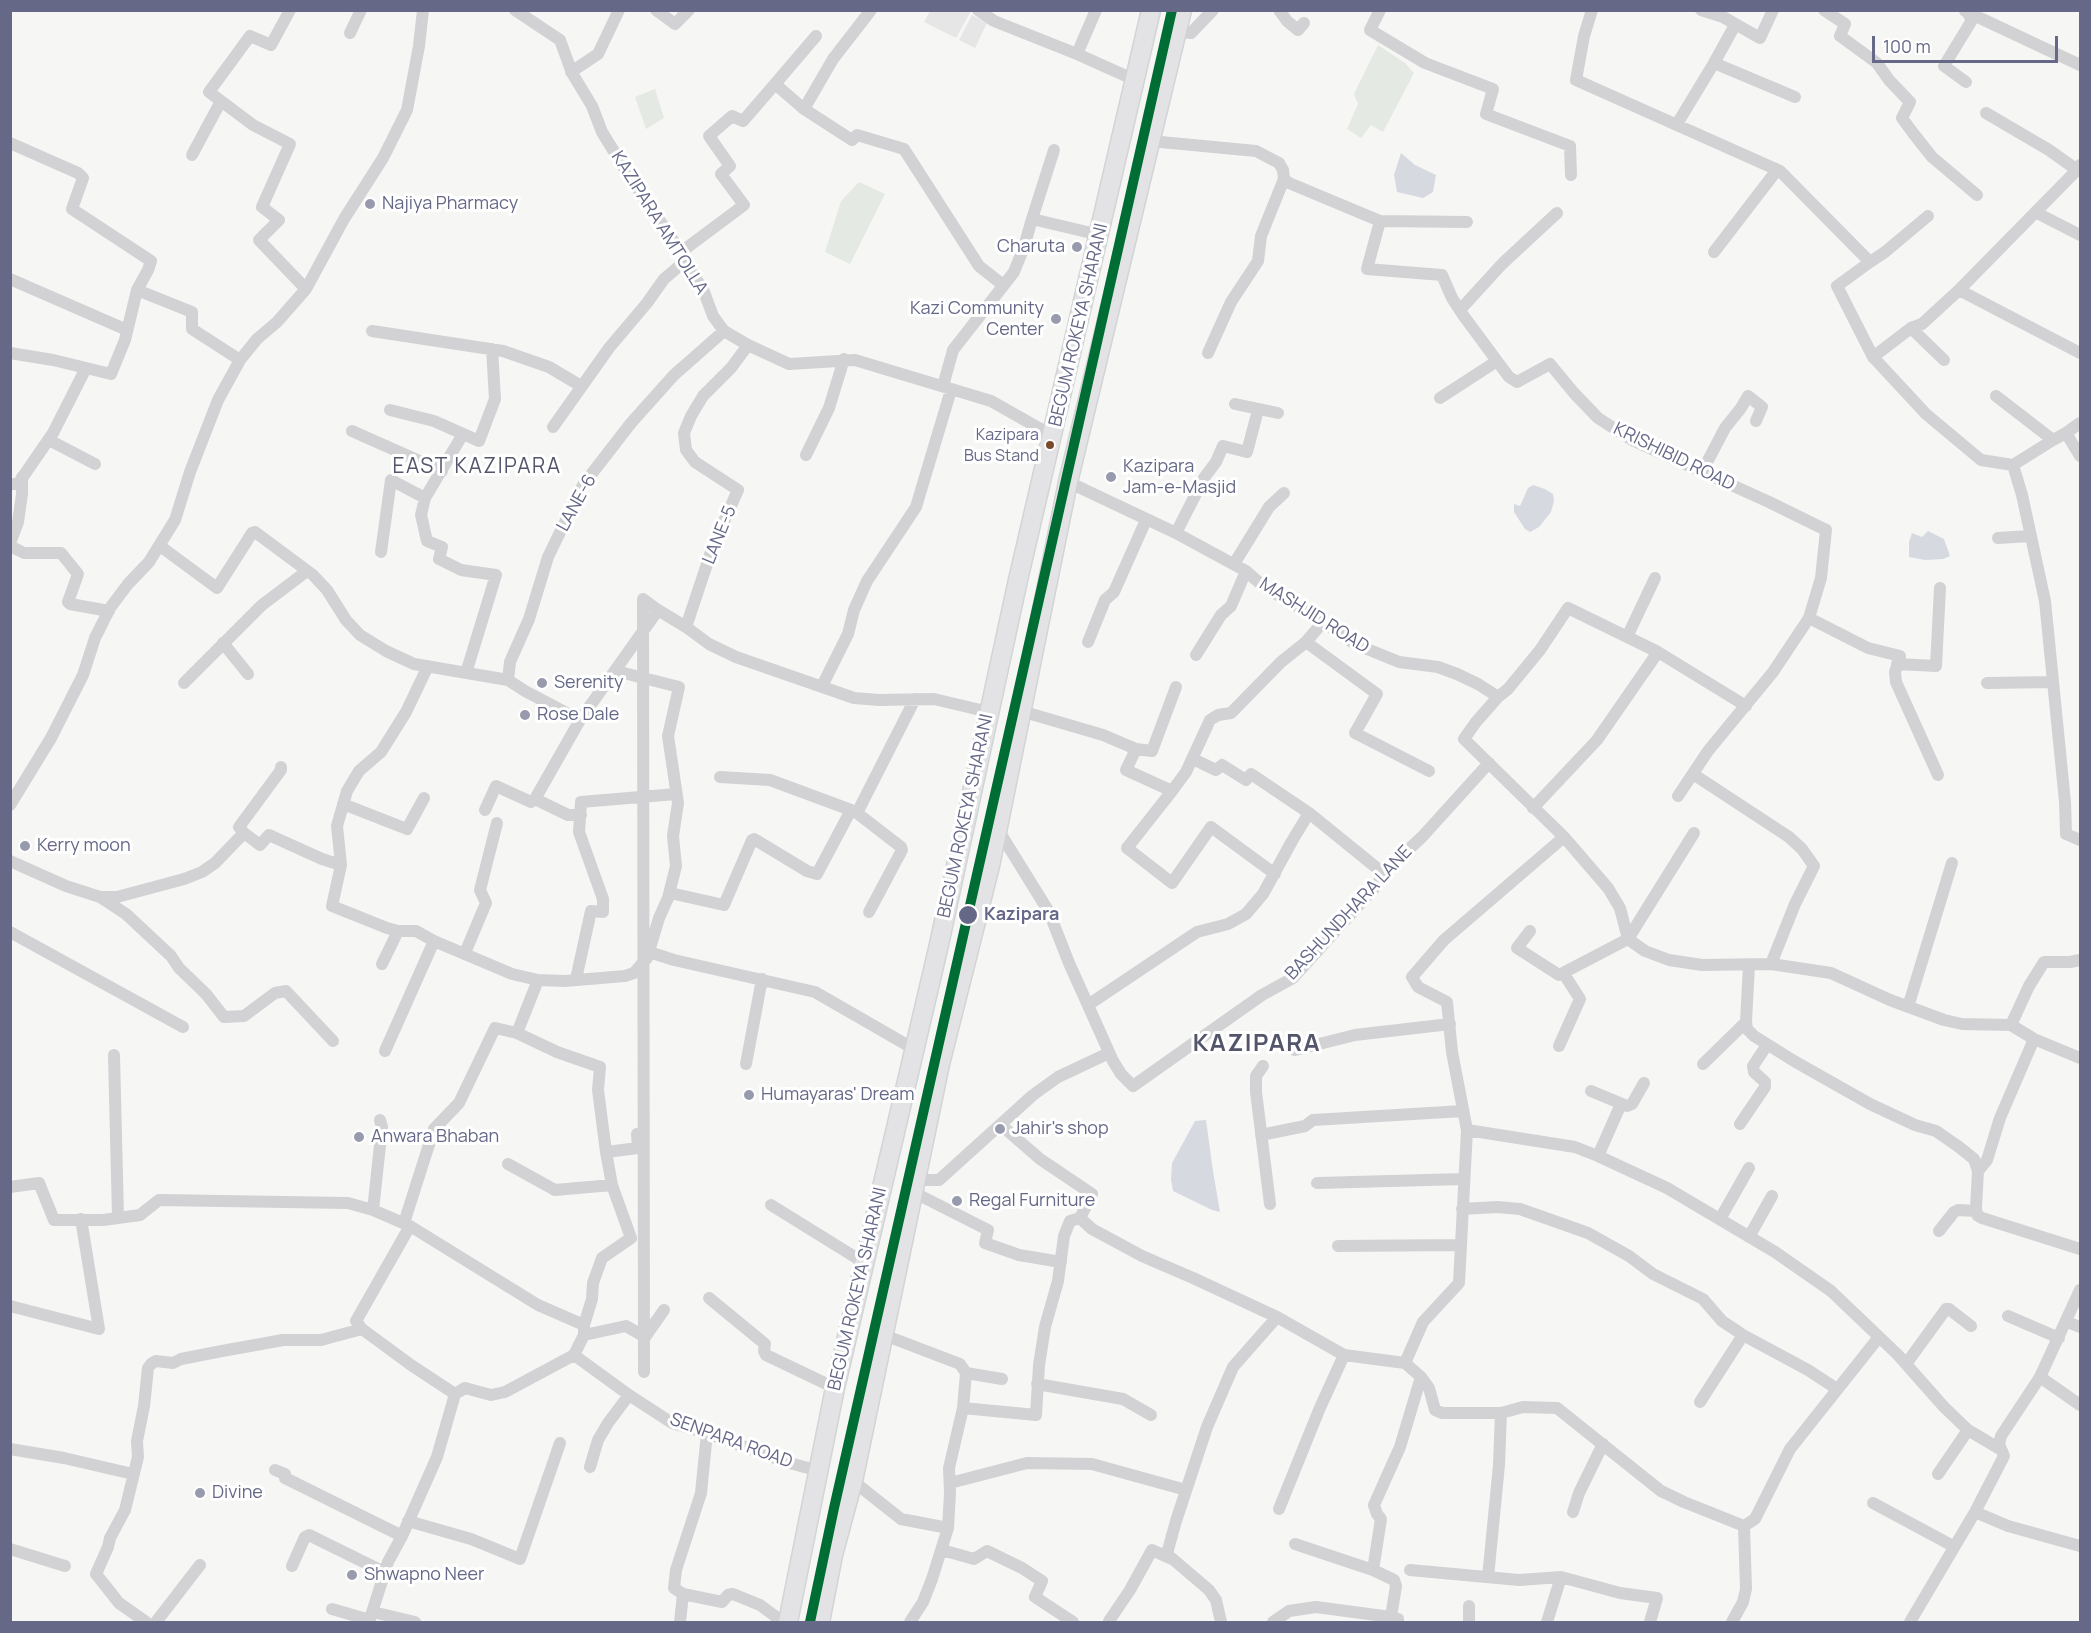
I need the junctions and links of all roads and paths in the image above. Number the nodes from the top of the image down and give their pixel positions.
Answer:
1 (290, 10) edge
2 (362, 10) edge
3 (423, 10) edge
4 (515, 10) edge
5 (619, 10) edge
6 (656, 10) edge
7 (689, 10) edge
8 (871, 10) edge
9 (978, 10) edge
10 (1096, 10) edge
11 (1151, 10) edge
12 (1182, 10) edge
13 (1213, 10) edge
14 (1279, 10) edge
15 (1380, 10) edge
16 (1592, 10) edge
17 (1701, 10) edge
18 (1773, 10) edge
19 (1824, 10) edge
20 (1966, 11) edge
21 (1724, 14) edge
22 (1304, 23) dead end
23 (1735, 25) junction
24 (1177, 32) junction
25 (350, 33) dead end
26 (816, 36) dead end
27 (1077, 54) junction
28 (1714, 63) junction
29 (2080, 64) edge
30 (571, 72) junction
31 (1136, 80) junction
32 (1966, 82) dead end
33 (775, 84) junction
34 (1794, 96) dead end
35 (221, 101) junction
36 (804, 109) junction
37 (1986, 113) dead end
38 (1677, 124) junction
39 (1150, 141) junction
40 (10, 143) edge
41 (1054, 150) dead end
42 (192, 155) dead end
43 (2079, 167) edge
44 (1777, 170) junction
45 (1571, 175) dead end
46 (1284, 179) junction
47 (1977, 195) dead end
48 (1557, 213) dead end
49 (2037, 213) junction
50 (1928, 216) dead end
51 (1032, 219) junction
52 (1380, 221) junction
53 (1467, 222) dead end
54 (1100, 235) junction
55 (2080, 236) edge
56 (1714, 252) dead end
57 (683, 257) junction
58 (1870, 262) junction
59 (10, 279) edge
60 (1003, 285) junction
61 (306, 289) junction
62 (137, 290) junction
63 (1959, 290) junction
64 (1460, 310) junction
65 (1911, 328) junction
66 (127, 330) junction
67 (724, 331) junction
68 (372, 332) dead end
69 (748, 345) junction
70 (492, 349) junction
71 (10, 353) edge
72 (1208, 353) dead end
73 (2080, 353) edge
74 (1873, 357) junction
75 (844, 359) junction
76 (240, 360) junction
77 (1944, 360) dead end
78 (1497, 362) junction
79 (86, 368) junction
80 (581, 386) junction
81 (947, 388) junction
82 (1996, 396) dead end
83 (1440, 398) dead end
84 (1235, 404) dead end
85 (390, 410) dead end
86 (1258, 410) junction
87 (1278, 413) dead end
88 (1756, 421) dead end
89 (2080, 423) edge
90 (553, 427) dead end
91 (352, 431) dead end
92 (2066, 433) junction
93 (463, 434) junction
94 (1053, 436) junction
95 (49, 440) junction
96 (2053, 440) junction
97 (806, 455) dead end
98 (2080, 456) edge
99 (95, 464) dead end
100 (2013, 465) junction
101 (442, 471) junction
102 (1702, 472) junction
103 (22, 477) junction
104 (1068, 482) junction
105 (10, 484) edge
106 (1284, 493) dead end
107 (425, 498) junction
108 (1146, 520) junction
109 (1176, 533) junction
110 (2031, 536) junction
111 (1998, 538) dead end
112 (10, 545) edge
113 (160, 546) junction
114 (381, 552) dead end
115 (1234, 564) junction
116 (308, 571) junction
117 (1246, 571) junction
118 (1655, 578) dead end
119 (1940, 588) dead end
120 (658, 610) junction
121 (109, 611) junction
122 (1809, 618) junction
123 (1323, 622) junction
124 (686, 627) junction
125 (1627, 637) junction
126 (1088, 642) dead end
127 (1306, 642) junction
128 (224, 643) junction
129 (1658, 652) junction
130 (1196, 656) dead end
131 (1897, 664) junction
132 (428, 666) junction
133 (616, 671) junction
134 (466, 673) junction
135 (248, 674) dead end
136 (508, 680) junction
137 (2053, 682) junction
138 (184, 683) dead end
139 (1987, 683) dead end
140 (822, 686) junction
141 (1176, 687) dead end
142 (1498, 697) junction
143 (915, 699) junction
144 (1746, 706) junction
145 (1021, 711) junction
146 (989, 712) junction
147 (580, 720) junction
148 (1136, 749) junction
149 (1193, 759) junction
150 (1489, 763) junction
151 (281, 767) dead end
152 (1430, 771) dead end
153 (1693, 774) junction
154 (1938, 775) dead end
155 (720, 777) dead end
156 (1172, 791) junction
157 (676, 794) junction
158 (1678, 796) dead end
159 (424, 798) dead end
160 (535, 799) junction
161 (343, 804) junction
162 (10, 805) edge
163 (1533, 808) junction
164 (485, 810) dead end
165 (854, 812) junction
166 (1309, 813) junction
167 (581, 815) junction
168 (497, 823) dead end
169 (997, 828) junction
170 (243, 833) junction
171 (1694, 833) dead end
172 (1564, 837) junction
173 (2080, 840) edge
174 (10, 861) edge
175 (1952, 863) dead end
176 (341, 865) junction
177 (1383, 873) junction
178 (1275, 874) junction
179 (670, 893) junction
180 (100, 897) junction
181 (869, 912) dead end
182 (398, 931) junction
183 (1530, 931) dead end
184 (10, 932) edge
185 (1628, 939) junction
186 (435, 941) junction
187 (649, 952) junction
188 (465, 953) junction
189 (2080, 960) edge
190 (382, 964) dead end
191 (1771, 964) junction
192 (1749, 965) junction
193 (1564, 974) junction
194 (576, 979) junction
195 (762, 979) junction
196 (538, 980) junction
197 (1088, 1005) junction
198 (1908, 1007) junction
199 (1746, 1022) junction
200 (1450, 1024) junction
201 (2011, 1025) junction
202 (183, 1027) dead end
203 (517, 1033) junction
204 (2034, 1039) junction
205 (333, 1041) dead end
206 (638, 1043) dead end
207 (1767, 1045) junction
208 (1559, 1046) dead end
209 (914, 1049) junction
210 (1295, 1050) dead end
211 (385, 1051) dead end
212 (1109, 1053) junction
213 (114, 1054) dead end
214 (2080, 1058) edge
215 (746, 1064) dead end
216 (1703, 1064) dead end
217 (1263, 1066) dead end
218 (1644, 1083) dead end
219 (1591, 1091) dead end
220 (1621, 1104) junction
221 (1463, 1111) junction
222 (380, 1120) dead end
223 (1740, 1124) dead end
224 (1001, 1125) junction
225 (1467, 1130) junction
226 (1261, 1135) junction
227 (606, 1152) junction
228 (1598, 1156) junction
229 (508, 1164) dead end
230 (1749, 1168) dead end
231 (1978, 1171) junction
232 (884, 1175) junction
233 (1463, 1179) junction
234 (1317, 1184) dead end
235 (612, 1185) junction
236 (914, 1186) junction
237 (10, 1187) edge
238 (1772, 1196) dead end
239 (1270, 1204) dead end
240 (771, 1205) dead end
241 (1462, 1209) junction
242 (373, 1210) junction
243 (1976, 1211) junction
244 (118, 1217) junction
245 (1080, 1218) junction
246 (81, 1219) junction
247 (1720, 1220) junction
248 (407, 1225) junction
249 (1939, 1231) dead end
250 (1749, 1237) junction
251 (1460, 1245) junction
252 (1338, 1246) dead end
253 (2080, 1249) edge
254 (864, 1262) junction
255 (1061, 1262) junction
256 (2080, 1290) edge
257 (709, 1298) dead end
258 (10, 1305) edge
259 (664, 1310) dead end
260 (2008, 1316) dead end
261 (1277, 1317) junction
262 (2067, 1323) junction
263 (1971, 1326) dead end
264 (2080, 1327) edge
265 (362, 1329) junction
266 (584, 1330) junction
267 (884, 1335) junction
268 (1743, 1335) junction
269 (1879, 1336) junction
270 (2059, 1338) junction
271 (574, 1355) junction
272 (1344, 1355) junction
273 (1406, 1363) junction
274 (1906, 1364) junction
275 (644, 1372) dead end
276 (966, 1373) junction
277 (1421, 1377) junction
278 (2040, 1377) junction
279 (1002, 1378) dead end
280 (1037, 1384) junction
281 (835, 1388) junction
282 (1837, 1389) junction
283 (455, 1394) junction
284 (629, 1395) junction
285 (1700, 1402) dead end
286 (2080, 1405) edge
287 (963, 1408) junction
288 (1501, 1413) junction
289 (1151, 1415) dead end
290 (1968, 1430) junction
291 (707, 1433) junction
292 (560, 1443) dead end
293 (1604, 1444) junction
294 (10, 1449) edge
295 (2000, 1449) junction
296 (590, 1467) dead end
297 (275, 1470) dead end
298 (819, 1471) junction
299 (133, 1474) junction
300 (1938, 1474) dead end
301 (853, 1481) junction
302 (950, 1483) junction
303 (1186, 1490) junction
304 (1873, 1503) dead end
305 (1279, 1509) dead end
306 (1573, 1512) dead end
307 (1975, 1512) junction
308 (408, 1521) junction
309 (1744, 1526) junction
310 (948, 1528) junction
311 (402, 1536) junction
312 (1295, 1544) dead end
313 (1953, 1546) junction
314 (2080, 1546) edge
315 (10, 1549) edge
316 (942, 1550) junction
317 (1172, 1559) junction
318 (200, 1565) dead end
319 (65, 1566) dead end
320 (292, 1566) dead end
321 (1372, 1570) junction
322 (1410, 1570) dead end
323 (384, 1572) junction
324 (1488, 1577) junction
325 (1561, 1577) junction
326 (683, 1594) junction
327 (1469, 1606) dead end
328 (332, 1609) dead end
329 (371, 1618) edge
330 (1394, 1620) edge
331 (1110, 1622) edge
332 (146, 1623) edge
333 (156, 1623) edge
334 (416, 1623) edge
335 (680, 1623) edge
336 (783, 1623) edge
337 (788, 1623) edge
338 (820, 1623) edge
339 (910, 1623) edge
340 (1073, 1623) edge
341 (1221, 1623) edge
342 (1273, 1623) edge
343 (1469, 1623) edge
344 (1547, 1623) edge
345 (1650, 1623) edge
346 (1732, 1623) edge
347 (1910, 1623) edge

1 - 35 street
2 - 25 street
3 - 61 street
4 - 30 street, KAZIPARA AMTOLLA
5 - 30 street
6 - 7 street
8 - 36 street
9 - 27 street
10 - 27 street
11 - 31 main road, BEGUM ROKEYA SHARANI
12 - 24 main road, BEGUM ROKEYA SHARANI
13 - 24 street
14 - 22 street
15 - 45 street
16 - 38 street
17 - 21 street
18 - 23 street
19 - 47 street
20 - 29 street
20 - 32 street
21 - 23 street
23 - 28 street
24 - 39 main road, BEGUM ROKEYA SHARANI
26 - 33 street
27 - 31 street
28 - 34 street
28 - 38 street
30 - 57 street, KAZIPARA AMTOLLA
31 - 54 main road, BEGUM ROKEYA SHARANI
33 - 36 street
33 - 57 street
35 - 42 street
35 - 61 street
36 - 60 street
37 - 43 street
38 - 44 street
39 - 46 street
39 - 104 main road, BEGUM ROKEYA SHARANI
40 - 62 street
41 - 51 street
43 - 49 street
44 - 56 street
44 - 58 street
46 - 52 street
46 - 72 street
48 - 64 street
49 - 55 street
49 - 63 street
50 - 58 street
51 - 54 street
51 - 60 street
52 - 53 street
52 - 64 street, KRISHIBID ROAD
54 - 94 main road, BEGUM ROKEYA SHARANI
57 - 67 street, KAZIPARA AMTOLLA
57 - 80 street
58 - 74 street
59 - 66 street
60 - 81 street
61 - 76 street
62 - 66 street
62 - 76 street
63 - 65 street
63 - 73 street
64 - 78 street, KRISHIBID ROAD
65 - 74 street
65 - 77 street
66 - 79 street
67 - 69 street, KAZIPARA AMTOLLA
67 - 136 street, LANE-6
68 - 70 street
69 - 75 street, KAZIPARA AMTOLLA
69 - 124 street, LANE-5
70 - 80 street
70 - 93 street
71 - 79 street
74 - 100 street
75 - 81 street, KAZIPARA AMTOLLA
75 - 97 street
76 - 113 street
78 - 83 street
78 - 102 street, KRISHIBID ROAD
79 - 95 street
80 - 90 street
81 - 94 street, KAZIPARA AMTOLLA
81 - 140 street
82 - 96 street
84 - 86 street
85 - 93 street
86 - 87 street
86 - 109 street
88 - 102 street
89 - 92 street
91 - 101 street
92 - 96 street
92 - 98 street
93 - 101 street
94 - 146 main road, BEGUM ROKEYA SHARANI
95 - 99 street
95 - 103 street
96 - 100 street
100 - 110 street
101 - 107 street
102 - 122 street, KRISHIBID ROAD
103 - 105 street
103 - 112 street
104 - 108 street, MASHJID ROAD
104 - 145 main road, BEGUM ROKEYA SHARANI
106 - 115 street
107 - 114 street
107 - 134 street
108 - 109 street, MASHJID ROAD
108 - 126 street
109 - 115 street, MASHJID ROAD
110 - 111 street
110 - 137 street
112 - 121 street
113 - 116 street
113 - 121 street
115 - 117 street, MASHJID ROAD
116 - 128 street
116 - 132 street
117 - 123 street, MASHJID ROAD
117 - 130 street
118 - 125 street
119 - 131 street
120 - 124 street
120 - 133 street
120 - 275 street
121 - 162 street
122 - 131 street
122 - 144 street
123 - 127 street
123 - 142 street, MASHJID ROAD
124 - 140 street
125 - 129 street
125 - 142 street
127 - 149 street
127 - 152 street
128 - 135 street
128 - 138 street
129 - 144 street
129 - 163 street
131 - 154 street
132 - 134 street
132 - 161 street
133 - 147 street
133 - 157 street
134 - 136 street
136 - 147 street
137 - 139 street
137 - 173 street
140 - 143 street
141 - 148 street
142 - 150 street
143 - 146 street
143 - 165 street
144 - 153 street
145 - 148 street
145 - 169 main road, BEGUM ROKEYA SHARANI
146 - 209 main road, BEGUM ROKEYA SHARANI
147 - 160 street
148 - 156 street
149 - 156 street
149 - 166 street
150 - 163 street
150 - 177 street, BASHUNDHARA LANE
151 - 170 street
153 - 158 street
153 - 191 street
155 - 165 street
156 - 178 street
157 - 167 street
157 - 179 street
159 - 161 street
160 - 164 street
160 - 167 street
161 - 176 street
163 - 172 street
165 - 179 street
165 - 181 street
166 - 177 street
166 - 178 street
167 - 194 street
168 - 188 street
169 - 197 street
169 - 236 main road, BEGUM ROKEYA SHARANI
170 - 176 street
170 - 180 street
171 - 185 street
172 - 185 street
172 - 200 street
174 - 180 street
175 - 198 street
176 - 182 street
177 - 212 street, BASHUNDHARA LANE
178 - 197 street
179 - 187 street
180 - 205 street
182 - 186 street
182 - 190 street
183 - 193 street
184 - 202 street
185 - 192 street
185 - 193 street
186 - 188 street
186 - 211 street
187 - 194 street
187 - 195 street
188 - 196 street
189 - 201 street
191 - 192 street
191 - 198 street
192 - 199 street
193 - 208 street
194 - 196 street
195 - 209 street
195 - 215 street
196 - 203 street
197 - 212 street
198 - 201 street
199 - 207 street
199 - 216 street
200 - 210 street
200 - 221 street
201 - 204 street
203 - 227 street
203 - 248 street
204 - 214 street
204 - 231 street
206 - 227 street
207 - 223 street
207 - 231 street
209 - 232 main road, BEGUM ROKEYA SHARANI
212 - 224 street
213 - 244 street
217 - 226 street
218 - 220 street
219 - 220 street
220 - 228 street
221 - 225 street
221 - 226 street
222 - 242 street
224 - 236 street
224 - 245 street
225 - 228 street
225 - 233 street
226 - 239 street
227 - 235 street
228 - 247 street
229 - 235 street
230 - 247 street
231 - 243 street
232 - 236 main road
232 - 254 main road, BEGUM ROKEYA SHARANI
233 - 234 street
233 - 241 street
235 - 266 street
236 - 255 street
236 - 267 main road, BEGUM ROKEYA SHARANI
237 - 246 street
238 - 250 street
240 - 254 street
241 - 251 street
241 - 268 street
242 - 244 street
242 - 248 street
243 - 249 street
243 - 253 street
244 - 246 street
245 - 255 street
245 - 261 street
246 - 258 street
247 - 250 street
248 - 265 street
248 - 266 street
250 - 269 street
251 - 252 street
251 - 273 street
254 - 281 main road, BEGUM ROKEYA SHARANI
255 - 280 street
256 - 262 street
257 - 281 street
259 - 266 street
260 - 270 street
261 - 272 street
261 - 303 street
262 - 264 street
262 - 270 street
263 - 274 street
265 - 283 street
265 - 299 street
266 - 271 street
267 - 276 street
267 - 301 main road, BEGUM ROKEYA SHARANI
268 - 282 street
268 - 285 street
269 - 274 street
269 - 282 street
270 - 278 street
271 - 283 street
271 - 284 street, SENPARA ROAD
272 - 273 street
272 - 305 street
273 - 277 street
274 - 290 street
276 - 279 street
276 - 287 street
277 - 288 street
277 - 321 street
278 - 286 street
278 - 295 street
280 - 287 street
280 - 289 street
281 - 298 main road, BEGUM ROKEYA SHARANI
282 - 309 street
283 - 308 street
284 - 291 street, SENPARA ROAD
284 - 296 street
287 - 302 street
288 - 293 street
288 - 324 street
290 - 295 street
290 - 300 street
291 - 298 street, SENPARA ROAD
291 - 326 street
292 - 308 street
293 - 306 street
293 - 309 street
294 - 299 street
295 - 307 street
297 - 311 street
298 - 337 main road, BEGUM ROKEYA SHARANI
299 - 332 street
301 - 310 street
301 - 338 main road, BEGUM ROKEYA SHARANI
302 - 303 street
302 - 310 street
303 - 317 street
304 - 313 street
307 - 313 street
307 - 314 street
308 - 311 street
309 - 346 street
310 - 316 street
311 - 323 street
312 - 321 street
313 - 347 street
315 - 319 street
316 - 339 street
316 - 340 street
317 - 331 street
317 - 341 street
318 - 333 street
320 - 323 street
321 - 330 street
322 - 324 street
323 - 329 street
324 - 325 street
325 - 344 street
325 - 345 street
326 - 335 street
326 - 336 street
327 - 343 street
328 - 329 street
329 - 334 street
330 - 342 street

